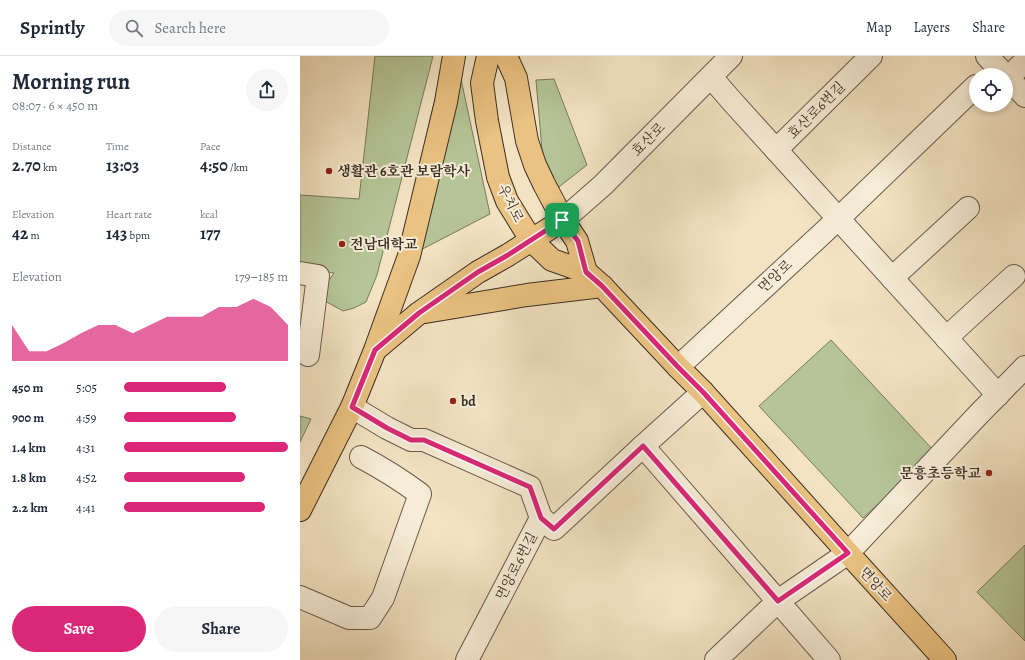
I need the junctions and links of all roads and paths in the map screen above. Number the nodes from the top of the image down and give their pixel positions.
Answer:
1 (454, 56) edge
2 (488, 56) edge
3 (506, 56) edge
4 (731, 56) edge
5 (1025, 61) edge
6 (864, 63) edge
7 (1006, 68) edge
8 (711, 76) junction
9 (1013, 85) edge
10 (969, 93) edge
11 (1025, 96) edge
12 (776, 150) junction
13 (968, 208) dead end
14 (838, 219) junction
15 (562, 220) junction
16 (531, 240) junction
17 (586, 272) junction
18 (300, 273) edge
19 (1014, 276) dead end
20 (892, 278) junction
21 (602, 286) junction
22 (419, 313) junction
23 (946, 338) junction
24 (375, 350) junction
25 (308, 356) dead end
26 (678, 367) junction
27 (1025, 367) edge
28 (703, 392) junction
29 (998, 395) junction
30 (352, 407) junction
31 (643, 446) junction
32 (361, 457) dead end
33 (300, 510) edge
34 (541, 518) junction
35 (848, 553) junction
36 (300, 597) edge
37 (778, 601) junction
38 (467, 660) edge
39 (716, 660) edge
40 (829, 660) edge
41 (945, 660) edge

1 - 24 main road
2 - 16 main road, 우치로
3 - 15 main road
4 - 8 street, 효산로
5 - 7 street
6 - 12 street, 효산로6번길
8 - 12 street, 효산로6번길
8 - 15 street, 효산로
9 - 11 street
10 - 14 street
12 - 14 street, 효산로6번길
13 - 20 street
14 - 20 street, 효산로6번길
14 - 26 street, 면앙로
15 - 16 main road
15 - 17 main road
16 - 17 main road, 면앙로
16 - 22 main road
17 - 21 main road, 면앙로
18 - 25 street
19 - 23 street
20 - 23 street, 효산로6번길
21 - 22 main road
21 - 26 main road, 면앙로
22 - 24 main road
23 - 29 street, 효산로6번길
24 - 30 main road
26 - 28 main road, 면앙로
27 - 29 street
28 - 31 street, 면앙로6번길
28 - 35 main road, 면앙로
29 - 35 street
30 - 33 main road
30 - 34 street
31 - 34 street, 면앙로6번길
31 - 37 street
32 - 36 street
34 - 38 street, 면앙로6번길
35 - 37 street
35 - 41 main road, 면앙로
37 - 39 street
37 - 40 street

